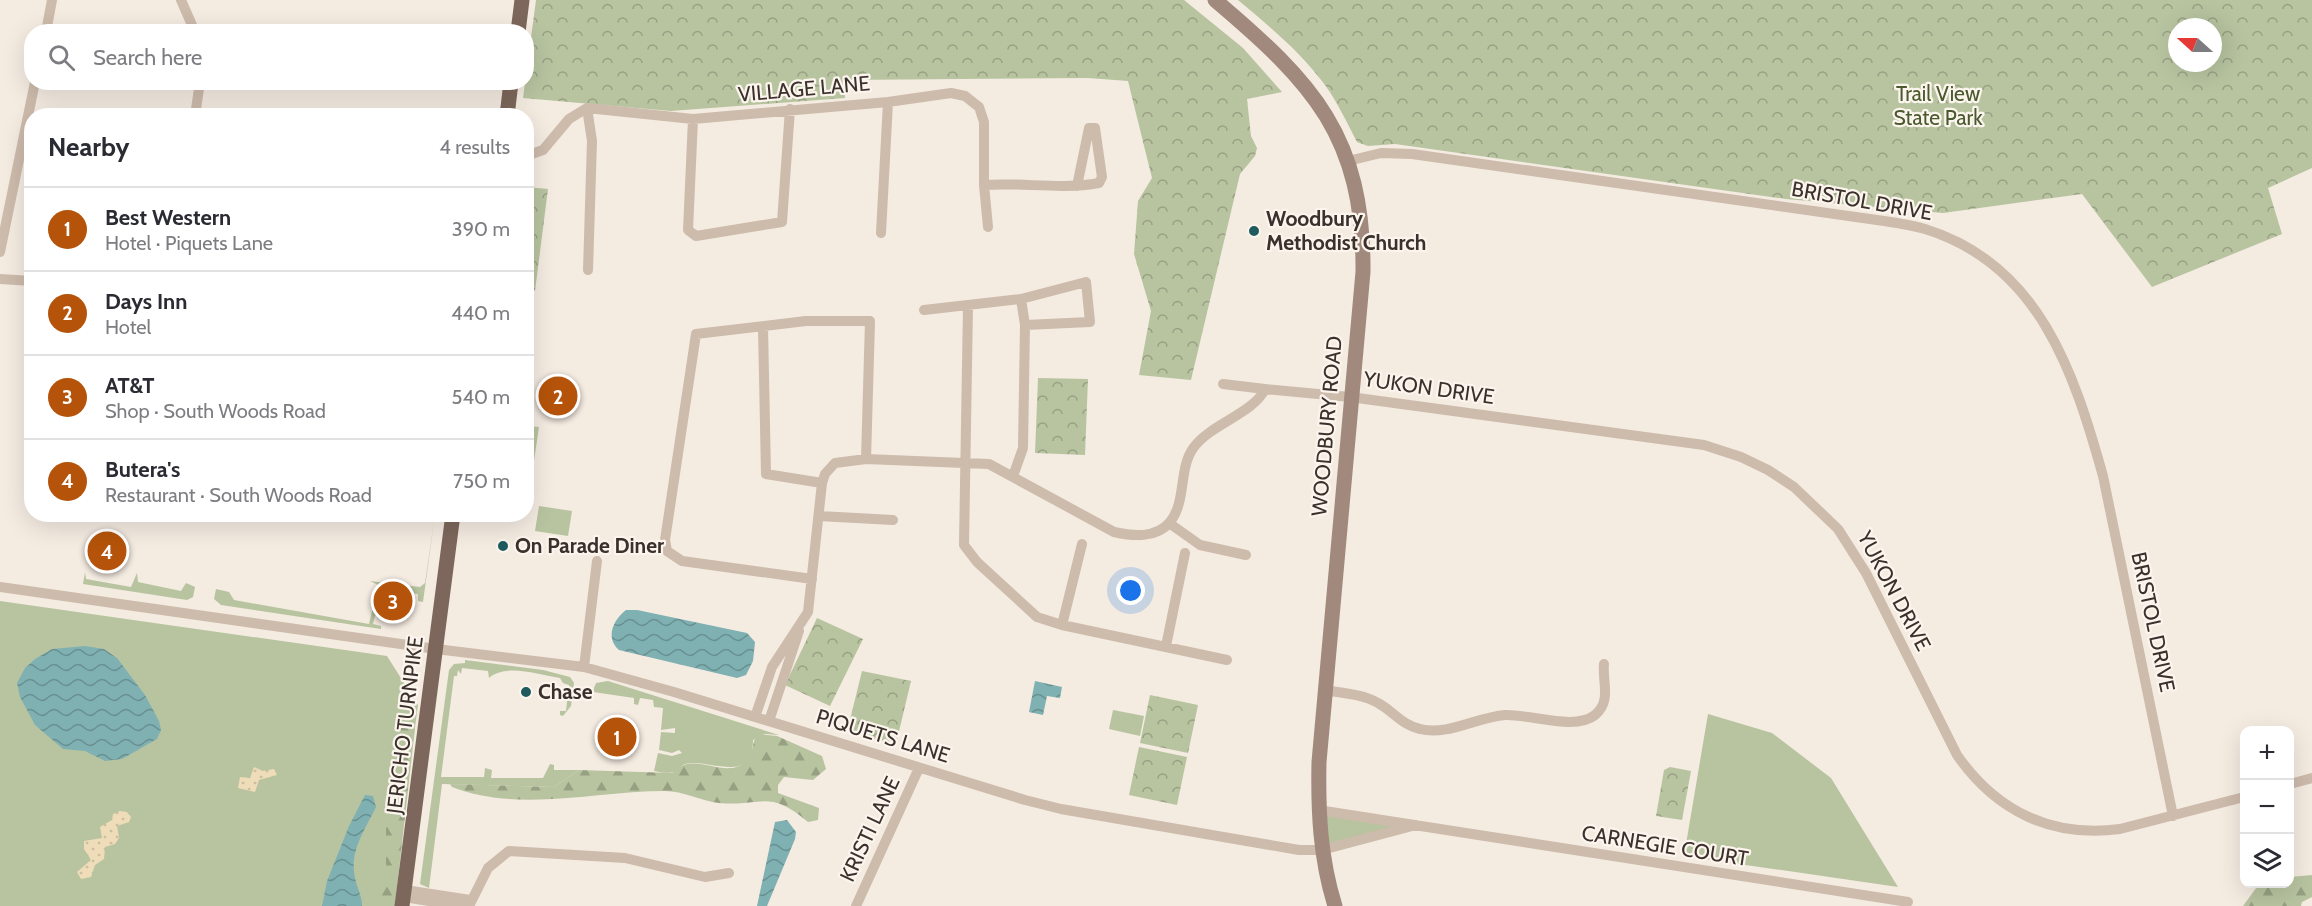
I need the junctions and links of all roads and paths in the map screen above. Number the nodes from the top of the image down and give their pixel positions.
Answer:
1 (52, 0) edge
2 (180, 0) edge
3 (522, 0) edge
4 (1215, 0) edge
5 (48, 24) edge
6 (191, 24) edge
7 (519, 24) edge
8 (33, 90) edge
9 (199, 90) edge
10 (510, 90) edge
11 (888, 102) junction
12 (30, 108) edge
13 (196, 108) edge
14 (508, 108) edge
15 (587, 108) junction
16 (790, 109) junction
17 (693, 119) junction
18 (24, 135) edge
19 (534, 153) edge
20 (1348, 161) junction
21 (984, 185) junction
22 (1077, 186) junction
23 (988, 227) dead end
24 (881, 233) dead end
25 (0, 252) edge
26 (588, 270) dead end
27 (0, 279) edge
28 (24, 280) edge
29 (1020, 299) junction
30 (968, 306) junction
31 (924, 310) dead end
32 (1025, 325) junction
33 (763, 327) junction
34 (1223, 384) dead end
35 (1264, 389) junction
36 (1350, 397) junction
37 (866, 459) junction
38 (965, 462) junction
39 (1013, 476) junction
40 (822, 483) junction
41 (819, 516) junction
42 (893, 520) dead end
43 (452, 522) edge
44 (1169, 523) junction
45 (1082, 544) dead end
46 (1185, 552) dead end
47 (1246, 555) dead end
48 (597, 561) dead end
49 (812, 579) junction
50 (0, 586) edge
51 (801, 624) junction
52 (1062, 625) junction
53 (1166, 646) junction
54 (436, 649) junction
55 (1227, 660) dead end
56 (1604, 664) dead end
57 (584, 667) junction
58 (1324, 690) junction
59 (755, 717) junction
60 (769, 722) junction
61 (919, 768) junction
62 (2312, 778) edge
63 (2294, 783) edge
64 (2240, 797) edge
65 (1318, 810) junction
66 (2173, 816) junction
67 (1416, 825) junction
68 (1322, 850) junction
69 (729, 873) dead end
70 (404, 898) edge
71 (1908, 902) dead end
72 (470, 903) edge
73 (460, 906) edge
74 (856, 906) edge
75 (1335, 906) edge

1 - 5 street
2 - 6 street
3 - 7 main road
4 - 20 main road, WOODBURY ROAD
8 - 12 street
9 - 13 street
10 - 14 main road
11 - 16 street, VILLAGE LANE
11 - 21 street, VILLAGE LANE
11 - 24 street
15 - 17 street, VILLAGE LANE
15 - 19 street
15 - 26 street
16 - 17 street, VILLAGE LANE
16 - 17 street
18 - 25 street
20 - 36 main road, WOODBURY ROAD
20 - 66 street, BRISTOL DRIVE
21 - 22 street
21 - 23 street, VILLAGE LANE
22 - 22 street
27 - 28 street
29 - 30 street
29 - 32 street
29 - 32 street
30 - 31 street
30 - 38 street
32 - 39 street
33 - 37 street
33 - 40 street
33 - 49 street
34 - 35 street, YUKON DRIVE
35 - 36 street, YUKON DRIVE
35 - 44 street
36 - 58 main road, WOODBURY ROAD
36 - 66 street, YUKON DRIVE
37 - 38 street
37 - 40 street
38 - 39 street
38 - 52 street
39 - 44 street
40 - 41 street
41 - 42 street
41 - 49 street
43 - 54 main road, JERICHO TURNPIKE
44 - 47 street
45 - 52 street
46 - 53 street
48 - 57 street
49 - 51 street
50 - 54 street, PIQUETS LANE
51 - 59 street
51 - 60 street
52 - 53 street
53 - 55 street
54 - 57 street, PIQUETS LANE
54 - 70 main road, JERICHO TURNPIKE
56 - 58 street
57 - 59 street, PIQUETS LANE
58 - 65 main road, WOODBURY ROAD
59 - 60 street, PIQUETS LANE
60 - 61 street, PIQUETS LANE
61 - 68 street, PIQUETS LANE
61 - 74 street, KRISTI LANE
62 - 63 street
64 - 66 street, YUKON DRIVE
65 - 67 street, CARNEGIE COURT
65 - 68 main road, WOODBURY ROAD
67 - 68 street, CARNEGIE COURT
67 - 71 street, CARNEGIE COURT
68 - 75 main road, WOODBURY ROAD
69 - 72 street
70 - 72 street
70 - 73 street

